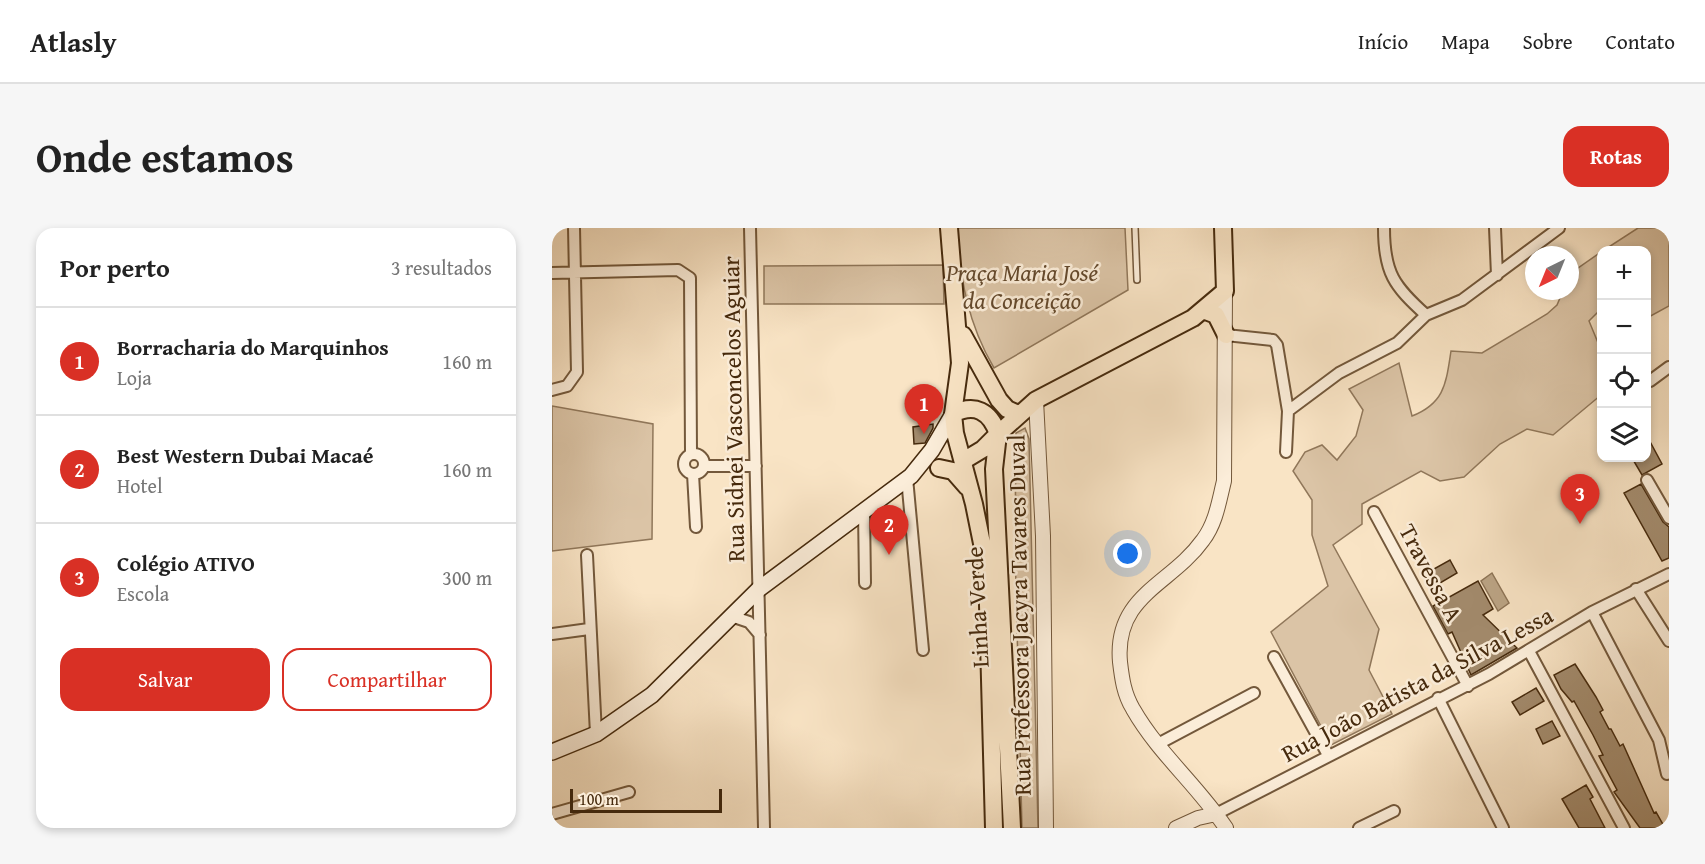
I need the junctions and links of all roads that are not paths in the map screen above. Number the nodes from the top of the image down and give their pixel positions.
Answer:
1 (574, 228) edge
2 (750, 228) edge
3 (949, 228) edge
4 (1135, 228) edge
5 (1223, 228) edge
6 (1384, 228) edge
7 (1495, 228) edge
8 (1559, 228) edge
9 (576, 272) junction
10 (552, 273) edge
11 (1497, 275) junction
12 (1137, 280) dead end
13 (1225, 291) junction
14 (1203, 310) junction
15 (1426, 315) junction
16 (957, 320) junction
17 (1226, 335) junction
18 (1669, 367) edge
19 (1651, 380) edge
20 (555, 390) edge
21 (1036, 400) junction
22 (1288, 411) junction
23 (953, 414) junction
24 (1018, 414) junction
25 (998, 434) junction
26 (1286, 452) dead end
27 (691, 453) junction
28 (963, 461) junction
29 (704, 466) junction
30 (756, 466) junction
31 (939, 468) junction
32 (693, 474) junction
33 (909, 477) junction
34 (1647, 480) dead end
35 (974, 504) junction
36 (864, 511) junction
37 (1374, 512) dead end
38 (1669, 518) edge
39 (696, 527) dead end
40 (587, 555) dead end
41 (1669, 574) edge
42 (865, 583) dead end
43 (759, 589) junction
44 (1636, 589) junction
45 (1592, 612) junction
46 (731, 616) junction
47 (589, 629) junction
48 (552, 634) edge
49 (760, 635) junction
50 (1669, 641) edge
51 (923, 650) dead end
52 (1529, 651) junction
53 (1274, 657) dead end
54 (1468, 686) junction
55 (1254, 693) dead end
56 (1438, 698) junction
57 (596, 734) junction
58 (1158, 744) junction
59 (552, 752) edge
60 (1328, 755) junction
61 (1667, 774) dead end
62 (629, 792) dead end
63 (1394, 811) dead end
64 (552, 814) edge
65 (1216, 814) junction
66 (764, 828) edge
67 (994, 828) edge
68 (1012, 828) edge
69 (1046, 828) edge
70 (1176, 828) edge
71 (1226, 828) edge
72 (1359, 828) edge
73 (1503, 828) edge
74 (1624, 828) edge

1 - 9 street
2 - 30 street, Rua Sidnei Vasconcelos Aguiar
3 - 16 highway, Linha Verde
4 - 12 lane
5 - 13 highway
6 - 15 street
7 - 11 street
8 - 11 street
9 - 10 street
9 - 20 street
9 - 27 street
11 - 15 street
13 - 14 highway
13 - 17 street
14 - 17 highway
14 - 21 highway
15 - 22 street
16 - 23 highway, Linha Verde
16 - 24 highway
17 - 22 street
17 - 58 street
18 - 19 street
21 - 24 highway
21 - 69 street, Rua Professora Jacyra Tavares Duval
22 - 26 street
23 - 25 highway
23 - 28 highway, Linha Verde
23 - 33 main road
24 - 25 highway
25 - 28 highway
25 - 68 highway, Linha Verde
27 - 29 street
27 - 32 street
28 - 31 main road
28 - 35 highway, Linha Verde
29 - 30 street
29 - 32 street
30 - 43 street, Rua Sidnei Vasconcelos Aguiar
31 - 33 main road
31 - 35 highway
32 - 39 street
33 - 36 main road
33 - 51 street
34 - 38 street
35 - 67 highway, Linha Verde
36 - 42 street
36 - 43 main road
37 - 54 street, Travessa A
40 - 47 street
41 - 44 street, Rua João Batista da Silva Lessa
43 - 46 main road
43 - 49 street, Rua Sidnei Vasconcelos Aguiar
44 - 45 street, Rua João Batista da Silva Lessa
44 - 50 street
45 - 52 street, Rua João Batista da Silva Lessa
45 - 61 street
46 - 49 street
46 - 57 main road
47 - 48 street
47 - 57 street
49 - 66 street, Rua Sidnei Vasconcelos Aguiar
52 - 54 street, Rua João Batista da Silva Lessa
52 - 74 street
53 - 60 street
54 - 56 street, Rua João Batista da Silva Lessa
55 - 58 street
56 - 60 street, Rua João Batista da Silva Lessa
56 - 73 street
57 - 59 main road
58 - 65 street
60 - 65 street, Rua João Batista da Silva Lessa
62 - 64 street
63 - 72 street
65 - 70 street
65 - 71 street

